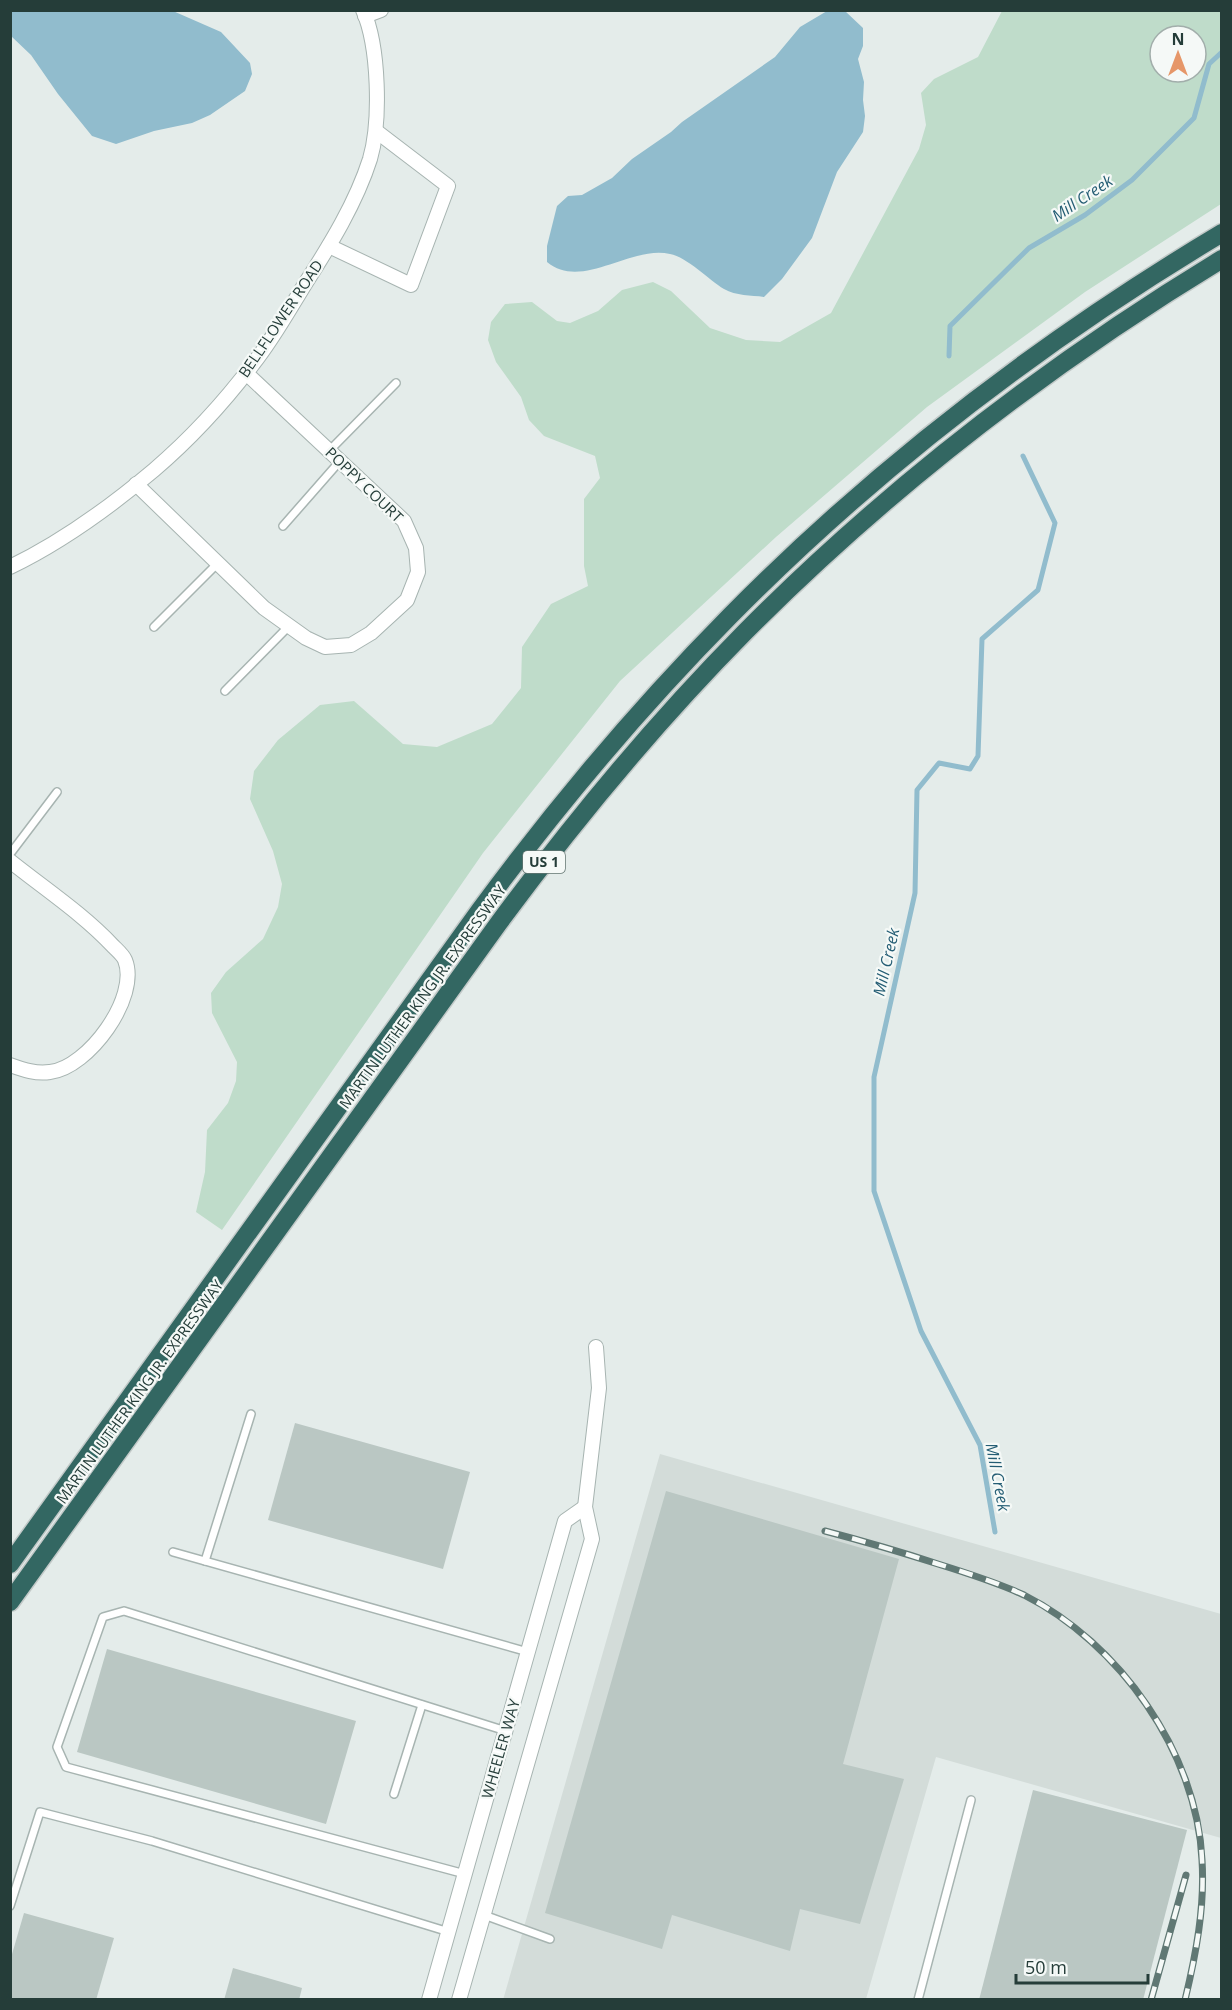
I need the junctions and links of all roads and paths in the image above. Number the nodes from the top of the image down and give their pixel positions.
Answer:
1 (381, 10) edge
2 (364, 13) edge
3 (376, 131) junction
4 (1221, 233) edge
5 (329, 246) junction
6 (1221, 259) edge
7 (246, 373) junction
8 (396, 383) dead end
9 (329, 451) junction
10 (340, 461) junction
11 (136, 484) junction
12 (283, 526) dead end
13 (218, 563) junction
14 (10, 567) edge
15 (289, 626) junction
16 (154, 627) dead end
17 (225, 691) dead end
18 (57, 792) dead end
19 (10, 854) edge
20 (10, 861) edge
21 (10, 1065) edge
22 (596, 1347) dead end
23 (251, 1414) dead end
24 (585, 1508) junction
25 (173, 1552) dead end
26 (205, 1561) junction
27 (10, 1564) edge
28 (10, 1602) edge
29 (528, 1652) junction
30 (422, 1705) junction
31 (506, 1731) junction
32 (394, 1794) dead end
33 (971, 1800) dead end
34 (465, 1874) junction
35 (10, 1906) edge
36 (484, 1915) junction
37 (449, 1932) junction
38 (550, 1939) dead end
39 (429, 2000) edge
40 (459, 2000) edge
41 (918, 2000) edge

1 - 2 street
2 - 3 street, BELLFLOWER ROAD
3 - 5 street, BELLFLOWER ROAD
3 - 5 street
4 - 27 highway, MARTIN LUTHER KING JR. EXPRESSWAY / US 1
5 - 7 street, BELLFLOWER ROAD
6 - 28 highway, MARTIN LUTHER KING JR. EXPRESSWAY / US 1
7 - 9 street, POPPY COURT
7 - 11 street, BELLFLOWER ROAD
8 - 9 lane
9 - 10 street, POPPY COURT
10 - 12 lane
10 - 15 street, POPPY COURT
11 - 13 street, POPPY COURT
11 - 14 street, BELLFLOWER ROAD
13 - 15 street, POPPY COURT
13 - 16 lane
15 - 17 lane
18 - 19 lane
20 - 21 street
22 - 24 street, WHEELER WAY
23 - 26 lane
24 - 29 street, WHEELER WAY
24 - 36 street, WHEELER WAY
25 - 26 lane
26 - 29 lane
29 - 31 street, WHEELER WAY
30 - 31 lane
30 - 32 lane
30 - 34 lane
31 - 34 street, WHEELER WAY
33 - 41 lane
34 - 37 street, WHEELER WAY
35 - 37 lane
36 - 38 lane
36 - 40 street, WHEELER WAY
37 - 39 street, WHEELER WAY

